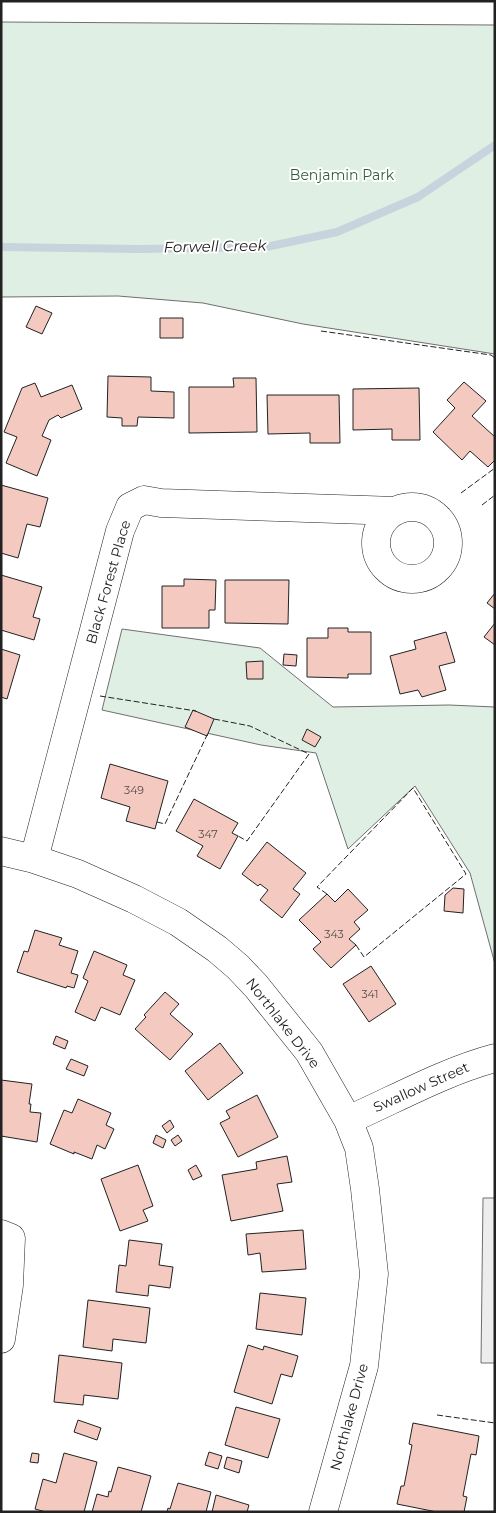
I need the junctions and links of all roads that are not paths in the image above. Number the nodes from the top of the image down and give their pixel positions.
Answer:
1 (396, 511) dead end
2 (1, 851) edge
3 (34, 859) junction
4 (495, 1058) edge
5 (348, 1120) junction
6 (1, 1234) edge
7 (1, 1339) edge
8 (323, 1512) edge

1 - 3 street, Black Forest Place
2 - 3 street, Northlake Drive
3 - 5 street, Northlake Drive
4 - 5 street, Swallow Street
5 - 8 street, Northlake Drive
6 - 7 street

